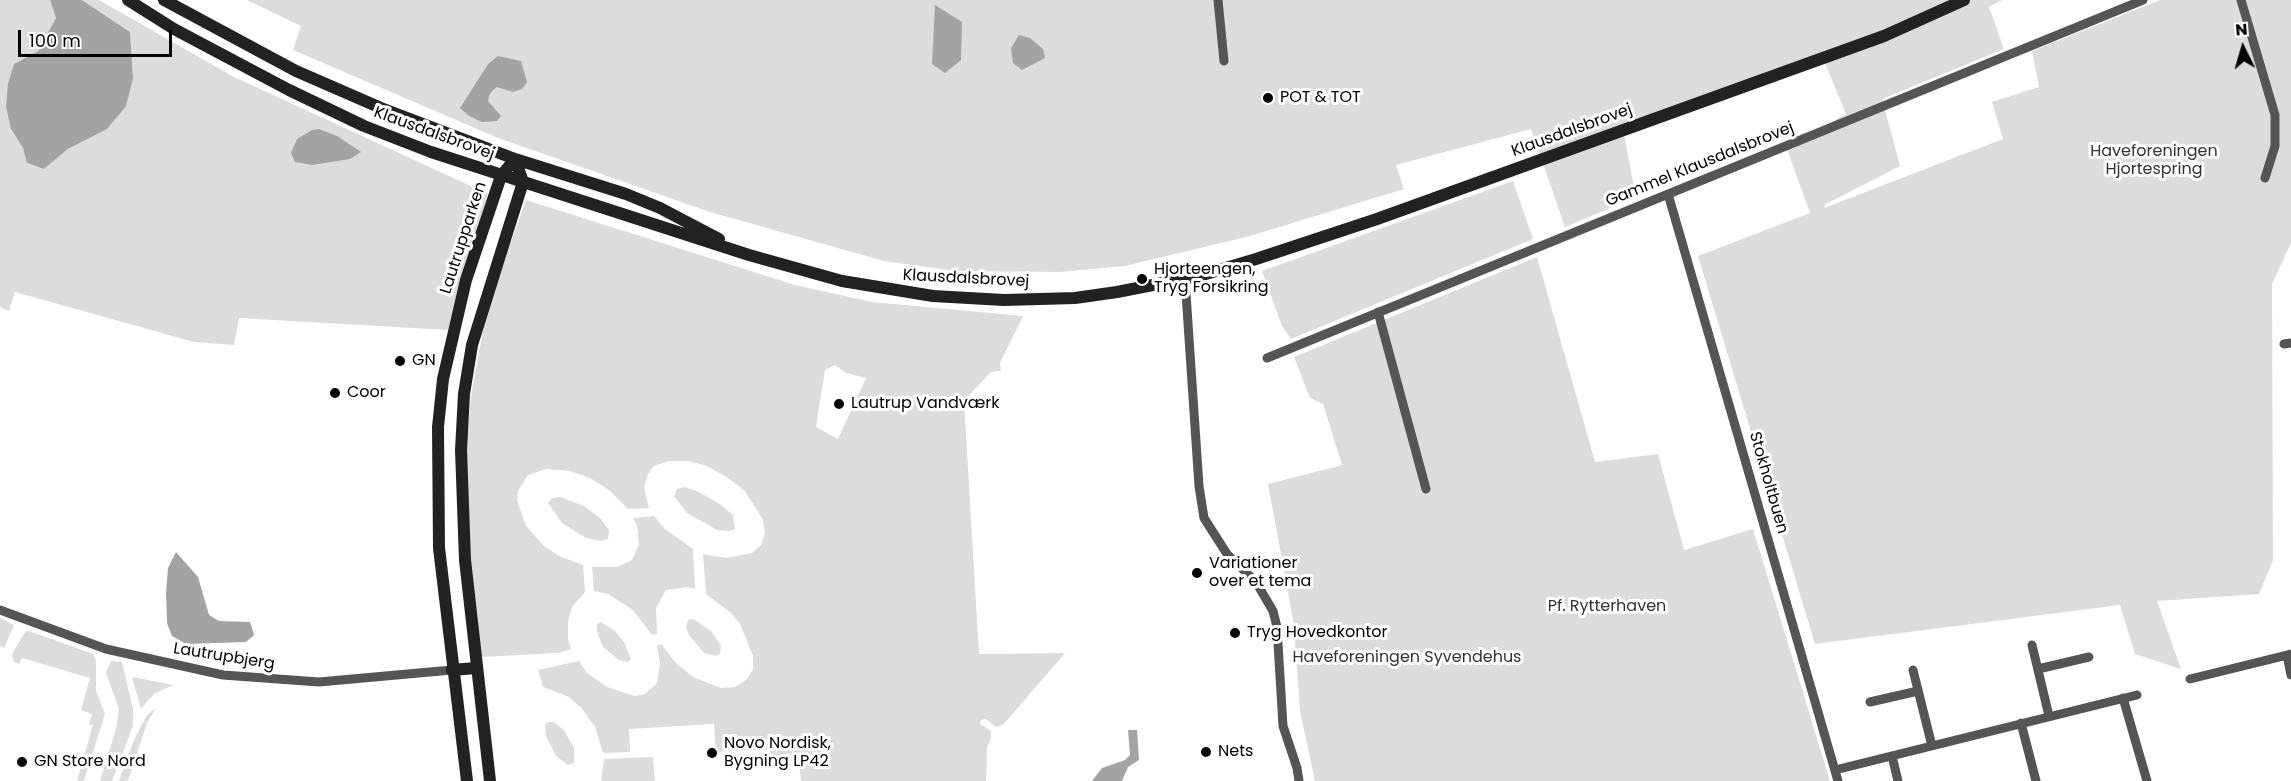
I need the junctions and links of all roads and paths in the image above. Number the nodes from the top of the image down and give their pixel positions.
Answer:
1 (128, 0) edge
2 (164, 0) edge
3 (1218, 0) edge
4 (1964, 0) edge
5 (2144, 0) edge
6 (2241, 0) edge
7 (1224, 61) dead end
8 (516, 159) junction
9 (501, 176) junction
10 (2265, 178) dead end
11 (523, 182) junction
12 (1668, 194) junction
13 (749, 255) junction
14 (1185, 279) junction
15 (1378, 312) junction
16 (1268, 358) dead end
17 (1426, 489) dead end
18 (0, 610) edge
19 (2032, 645) dead end
20 (2289, 654) edge
21 (2089, 657) dead end
22 (476, 668) junction
23 (2038, 669) junction
24 (452, 670) junction
25 (1914, 670) dead end
26 (2291, 675) edge
27 (2190, 679) dead end
28 (1918, 691) junction
29 (2137, 695) dead end
30 (2123, 698) junction
31 (1870, 702) dead end
32 (2049, 716) junction
33 (2021, 723) junction
34 (1932, 746) junction
35 (1892, 756) junction
36 (1835, 770) junction
37 (467, 781) edge
38 (490, 781) edge
39 (1299, 781) edge
40 (1838, 781) edge
41 (1898, 781) edge
42 (2036, 781) edge
43 (2147, 781) edge

1 - 9 street, Klausdalsbrovej
2 - 8 street, Klausdalsbrovej
3 - 7 street
4 - 14 street, Klausdalsbrovej
5 - 12 street, Gammel Klausdalsbrovej
6 - 10 street
8 - 9 street, Lautrupparken
8 - 11 street
8 - 13 street, Klausdalsbrovej
9 - 11 street, Klausdalsbrovej
9 - 24 street, Lautrupparken
11 - 13 street, Klausdalsbrovej
11 - 22 street
12 - 15 street, Gammel Klausdalsbrovej
12 - 36 street, Stokholtbuen
13 - 14 street, Klausdalsbrovej
14 - 39 street
15 - 16 street, Gammel Klausdalsbrovej
15 - 17 street
18 - 24 street, Lautrupbjerg
19 - 23 street
20 - 26 street
20 - 27 street
21 - 23 street
22 - 24 street
22 - 38 street
23 - 32 street
24 - 37 street, Lautrupparken
25 - 28 street
28 - 31 street
28 - 34 street
29 - 30 street
30 - 32 street
30 - 43 street
32 - 33 street
33 - 34 street
33 - 42 street
34 - 35 street
35 - 36 street
35 - 41 street
36 - 40 street, Stokholtbuen

